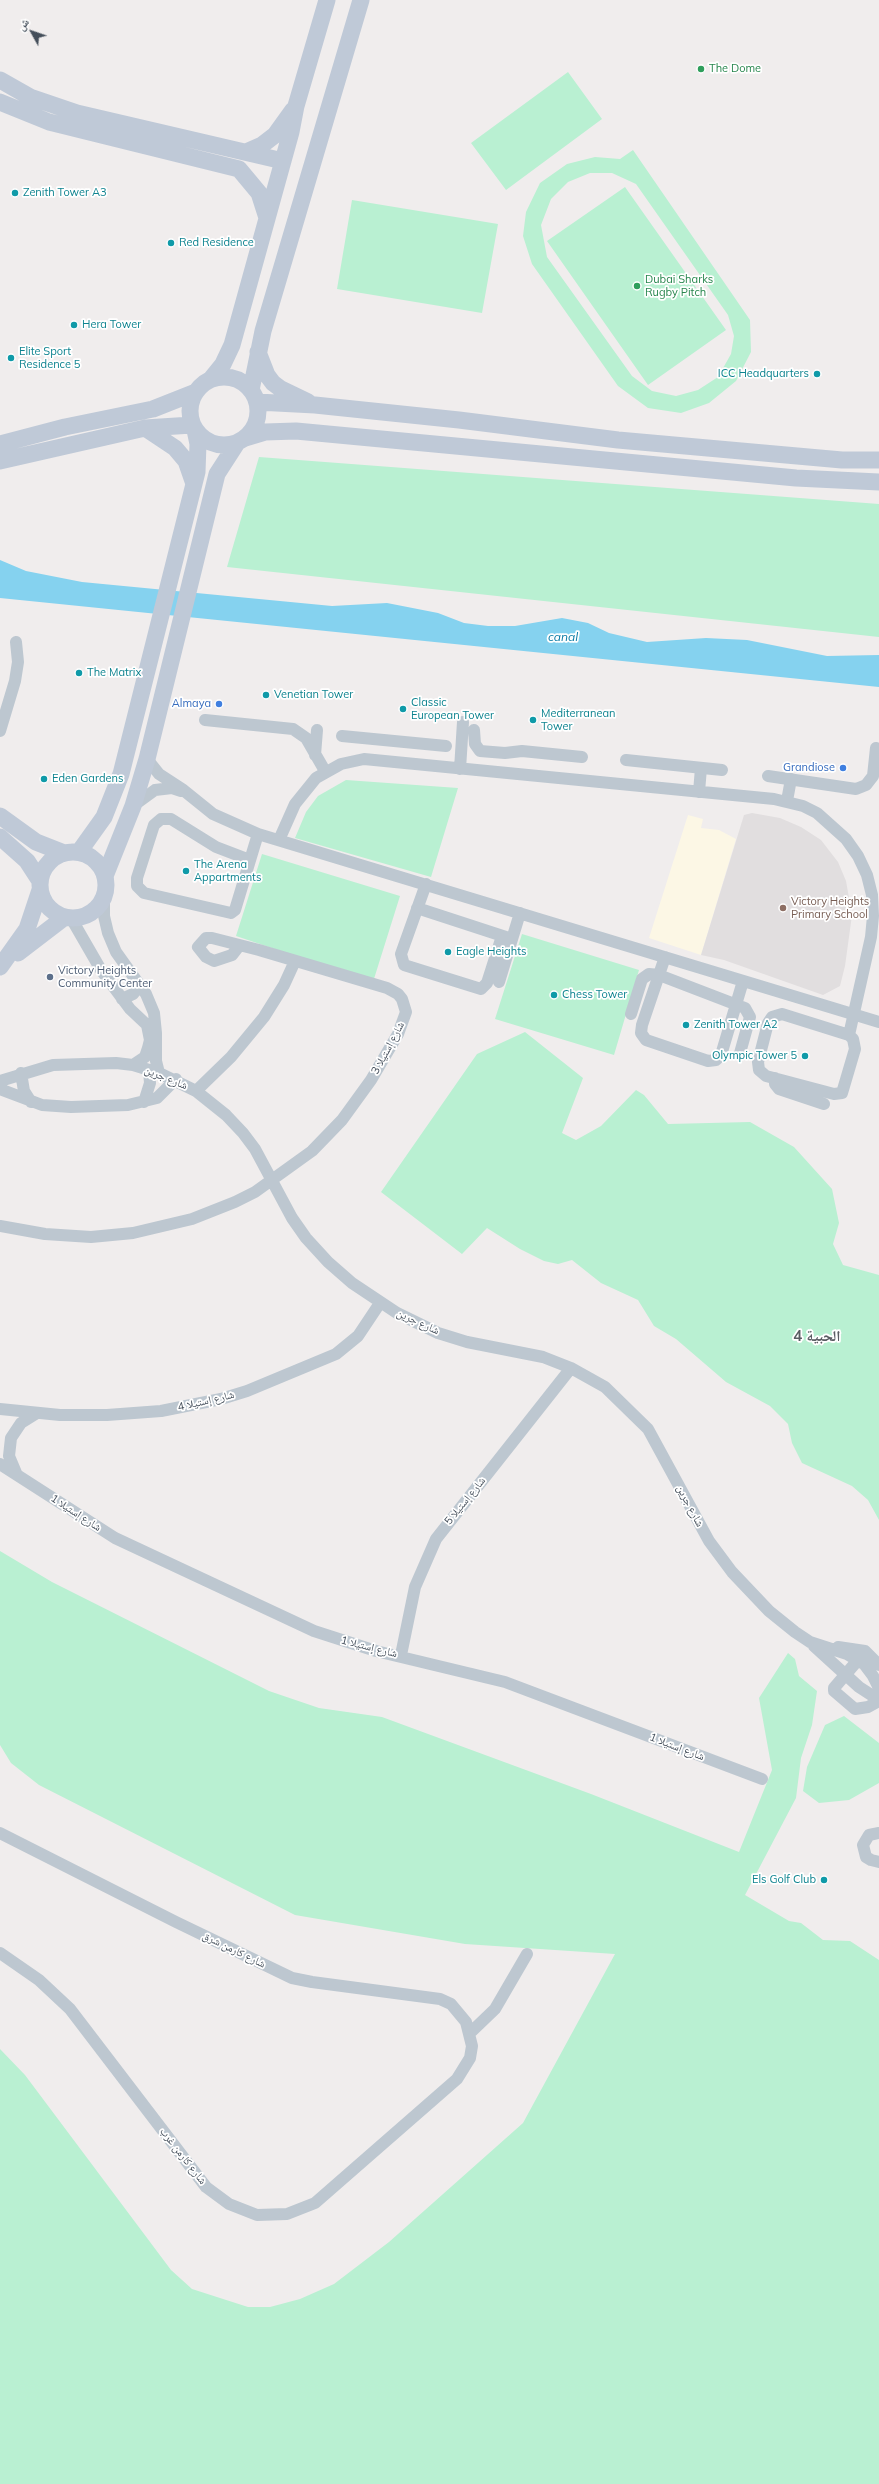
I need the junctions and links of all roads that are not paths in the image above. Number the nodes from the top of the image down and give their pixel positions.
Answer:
1 (327, 0) edge
2 (361, 0) edge
3 (0, 80) edge
4 (0, 102) edge
5 (296, 106) junction
6 (246, 152) junction
7 (283, 161) junction
8 (267, 218) junction
9 (258, 352) junction
10 (210, 380) junction
11 (196, 392) junction
12 (254, 396) junction
13 (315, 405) junction
14 (194, 427) junction
15 (145, 428) junction
16 (241, 440) junction
17 (618, 440) junction
18 (0, 444) edge
19 (575, 455) junction
20 (879, 460) edge
21 (0, 461) edge
22 (879, 482) edge
23 (194, 486) junction
24 (16, 642) dead end
25 (205, 720) dead end
26 (463, 722) dead end
27 (317, 730) dead end
28 (474, 730) dead end
29 (0, 731) edge
30 (342, 736) dead end
31 (422, 744) junction
32 (446, 746) dead end
33 (876, 748) dead end
34 (509, 752) junction
35 (315, 755) junction
36 (582, 757) dead end
37 (147, 759) junction
38 (626, 760) dead end
39 (420, 765) junction
40 (460, 768) junction
41 (701, 768) junction
42 (722, 770) dead end
43 (325, 771) junction
44 (507, 773) junction
45 (768, 776) dead end
46 (791, 779) junction
47 (699, 792) junction
48 (187, 794) junction
49 (787, 801) junction
50 (133, 806) junction
51 (0, 816) edge
52 (258, 834) junction
53 (0, 837) edge
54 (280, 840) junction
55 (72, 852) junction
56 (250, 860) junction
57 (106, 876) junction
58 (426, 884) junction
59 (40, 886) junction
60 (104, 897) junction
61 (417, 908) junction
62 (520, 914) junction
63 (68, 918) junction
64 (507, 938) junction
65 (239, 946) dead end
66 (665, 957) junction
67 (295, 961) junction
68 (0, 968) edge
69 (659, 975) junction
70 (743, 981) junction
71 (499, 982) dead end
72 (140, 985) junction
73 (790, 996) junction
74 (122, 999) junction
75 (737, 1003) junction
76 (631, 1014) dead end
77 (785, 1015) junction
78 (853, 1015) junction
79 (879, 1022) edge
80 (849, 1035) junction
81 (740, 1053) dead end
82 (133, 1065) junction
83 (154, 1071) junction
84 (21, 1073) junction
85 (774, 1078) junction
86 (0, 1080) edge
87 (176, 1080) junction
88 (0, 1089) edge
89 (196, 1091) junction
90 (31, 1102) junction
91 (144, 1102) junction
92 (824, 1104) dead end
93 (272, 1180) junction
94 (0, 1226) edge
95 (380, 1302) junction
96 (571, 1368) junction
97 (0, 1409) edge
98 (37, 1413) junction
99 (0, 1464) edge
100 (18, 1476) junction
101 (810, 1642) junction
102 (826, 1648) junction
103 (401, 1655) junction
104 (858, 1660) junction
105 (879, 1664) edge
106 (845, 1675) junction
107 (879, 1688) edge
108 (879, 1701) edge
109 (762, 1779) dead end
110 (879, 1832) edge
111 (0, 1833) edge
112 (879, 1862) edge
113 (0, 1953) edge
114 (527, 1954) dead end
115 (470, 2033) junction

1 - 5 main road
2 - 9 main road
3 - 6 main road
4 - 8 main road
5 - 6 main road
5 - 7 main road
6 - 7 main road
7 - 8 main road
8 - 10 main road
9 - 12 main road
9 - 13 main road
10 - 11 main road
10 - 12 main road
11 - 14 main road
11 - 18 main road
12 - 13 main road
12 - 16 main road
13 - 17 main road
14 - 15 main road
14 - 16 main road
14 - 23 main road
15 - 21 main road
15 - 23 main road
16 - 19 main road
16 - 37 main road
17 - 19 main road
17 - 20 main road
19 - 22 main road
23 - 55 main road
24 - 29 street
25 - 35 street
26 - 40 street
27 - 35 street
28 - 34 street
30 - 31 street
31 - 32 street
31 - 39 street
33 - 46 street
34 - 36 street
34 - 44 street
35 - 43 street
37 - 48 street
37 - 50 main road
38 - 41 street
39 - 40 street
39 - 43 street
40 - 44 street
41 - 42 street
41 - 47 street
43 - 54 street
44 - 47 street
45 - 46 street
46 - 49 street
47 - 49 street
48 - 50 street
48 - 52 street
49 - 78 street
50 - 57 main road
51 - 55 main road
52 - 54 street
52 - 56 street
53 - 59 main road
54 - 58 street
55 - 57 main road
55 - 59 main road
56 - 56 street
57 - 60 main road
58 - 61 street
58 - 62 street
59 - 63 main road
59 - 68 main road
60 - 63 main road
60 - 72 street
61 - 64 street
61 - 64 street
62 - 64 street
62 - 66 street
63 - 68 main road
63 - 74 street
64 - 71 street
65 - 67 street, شارع إستيلا 3
66 - 69 street
66 - 70 street
67 - 89 street
67 - 93 street, شارع إستيلا 3
69 - 75 street
69 - 75 street
69 - 76 street
70 - 73 street
70 - 75 street
72 - 74 street
72 - 83 street
73 - 77 street
73 - 78 street
74 - 82 street
75 - 81 street
77 - 80 street
77 - 85 street
78 - 79 street
78 - 80 street
80 - 85 street
82 - 83 street, شارع جرين
82 - 84 street, شارع جرين
83 - 87 street, شارع جرين
83 - 91 street
84 - 86 street, شارع جرين
84 - 90 street
85 - 92 street
87 - 89 street, شارع جرين
87 - 91 street
88 - 90 street
89 - 93 street, شارع جرين
90 - 91 street
93 - 94 street, شارع إستيلا 3
93 - 95 street, شارع جرين
95 - 96 street, شارع جرين
95 - 98 street, شارع إستيلا 4
96 - 101 street, شارع جرين
96 - 103 street, شارع إستيلا 5
97 - 98 street, شارع إستيلا 4
98 - 100 street
99 - 100 street, شارع إستيلا 1
100 - 103 street, شارع إستيلا 1
101 - 102 street, شارع جرين
101 - 106 street, شارع جرين
102 - 104 street, شارع جرين
102 - 105 street
103 - 109 street, شارع إستيلا 1
104 - 106 street
104 - 107 street, شارع جرين
106 - 108 street, شارع جرين
106 - 108 street
110 - 112 street
111 - 115 street, شارع كارمن شرق
113 - 115 street, شارع كارمن غرب
114 - 115 street

